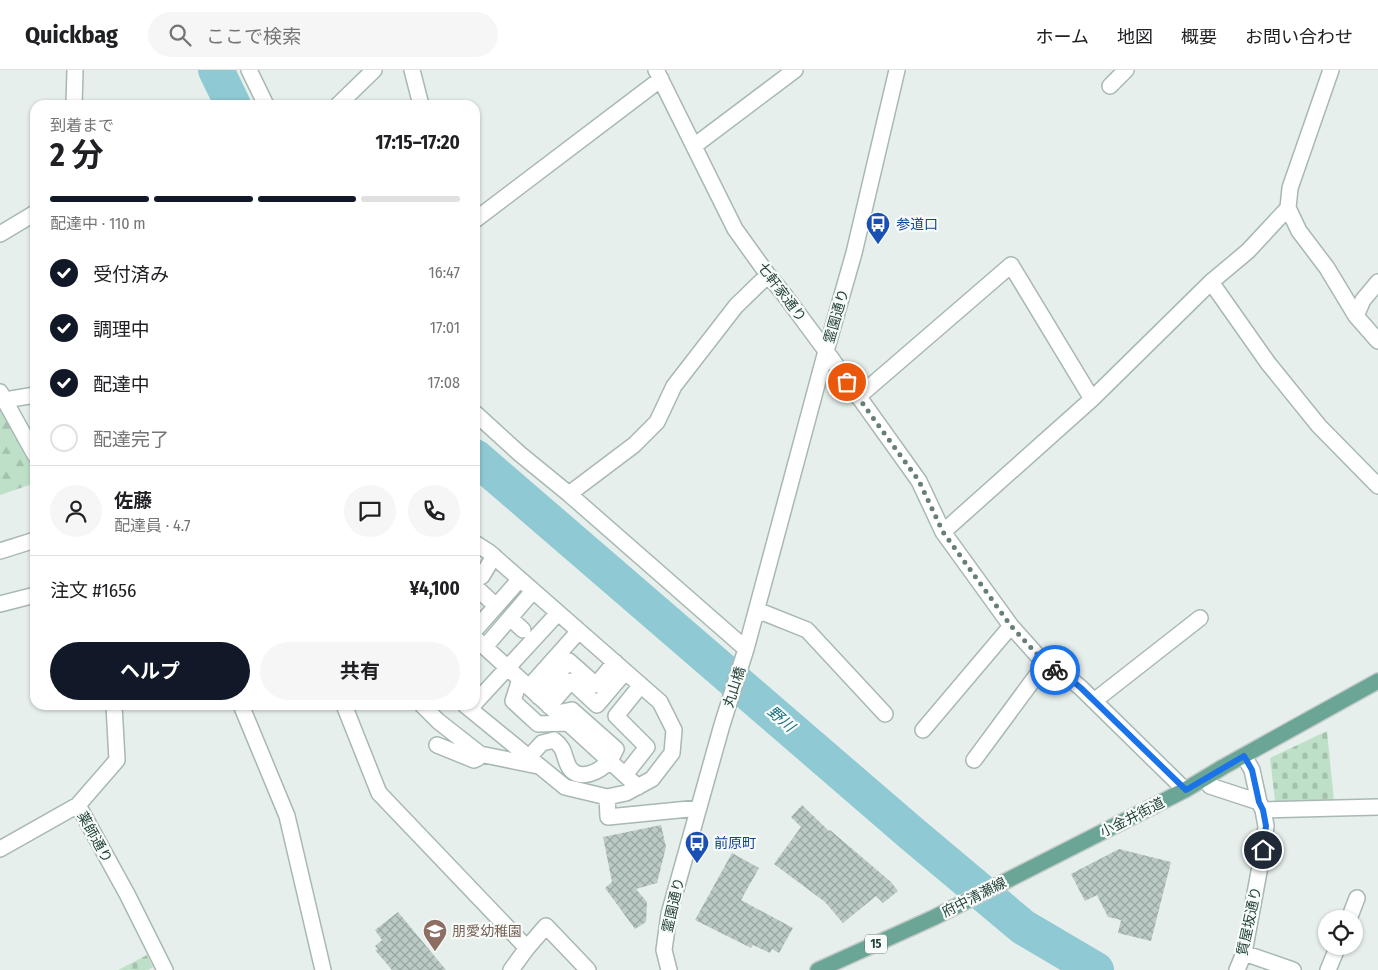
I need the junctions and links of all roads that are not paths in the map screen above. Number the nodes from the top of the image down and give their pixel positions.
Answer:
1 (75, 70) edge
2 (249, 70) edge
3 (374, 70) edge
4 (412, 70) edge
5 (795, 70) edge
6 (897, 70) edge
7 (1126, 70) edge
8 (1331, 70) edge
9 (659, 75) edge
10 (1110, 86) dead end
11 (74, 100) edge
12 (264, 100) edge
13 (343, 100) edge
14 (419, 100) edge
15 (694, 146) junction
16 (1288, 208) junction
17 (30, 216) edge
18 (480, 216) edge
19 (0, 234) edge
20 (768, 276) junction
21 (1210, 282) junction
22 (1378, 282) edge
23 (1356, 316) junction
24 (1378, 341) edge
25 (826, 351) junction
26 (30, 394) edge
27 (3, 396) edge
28 (858, 397) junction
29 (1092, 398) junction
30 (480, 418) edge
31 (30, 447) edge
32 (1378, 486) edge
33 (569, 494) junction
34 (943, 532) junction
35 (30, 542) edge
36 (481, 546) edge
37 (0, 551) edge
38 (520, 579) junction
39 (480, 580) edge
40 (480, 587) edge
41 (533, 591) junction
42 (30, 596) edge
43 (0, 604) edge
44 (496, 606) junction
45 (757, 610) junction
46 (558, 613) junction
47 (510, 618) junction
48 (1200, 618) dead end
49 (1011, 626) junction
50 (522, 630) dead end
51 (579, 631) junction
52 (480, 634) edge
53 (480, 637) edge
54 (480, 642) edge
55 (746, 649) junction
56 (1046, 664) junction
57 (620, 667) junction
58 (508, 668) junction
59 (1378, 681) edge
60 (641, 685) junction
61 (480, 696) edge
62 (544, 701) junction
63 (1094, 701) junction
64 (114, 710) edge
65 (243, 710) edge
66 (346, 710) edge
67 (427, 710) edge
68 (477, 710) edge
69 (885, 714) dead end
70 (722, 726) joint
71 (923, 730) dead end
72 (437, 745) dead end
73 (480, 754) junction
74 (1244, 756) junction
75 (974, 760) dead end
76 (609, 761) junction
77 (534, 762) junction
78 (624, 774) junction
79 (1205, 778) junction
80 (638, 787) junction
81 (1186, 790) junction
82 (607, 797) junction
83 (78, 805) junction
84 (1261, 806) junction
85 (1378, 807) edge
86 (699, 808) junction
87 (0, 849) edge
88 (1015, 876) joint
89 (1357, 898) dead end
90 (1352, 910) edge
91 (527, 948) junction
92 (1244, 953) junction
93 (1334, 955) edge
94 (165, 970) edge
95 (322, 970) edge
96 (511, 970) edge
97 (588, 970) edge
98 (669, 970) edge
99 (818, 970) edge
100 (1238, 970) edge
101 (1293, 970) edge
102 (1328, 970) edge

1 - 11 street
2 - 12 street
3 - 13 street
4 - 14 street
5 - 15 street
6 - 25 street, 霊園通り
7 - 10 street
8 - 16 street
9 - 15 street, 七軒家通り
9 - 18 street
15 - 20 street, 七軒家通り
16 - 21 street
16 - 23 street
17 - 19 street
20 - 25 street, 七軒家通り
20 - 33 street
21 - 29 street
21 - 32 street
22 - 23 street
23 - 24 street
25 - 28 street, 七軒家通り
25 - 45 street, 霊園通り
26 - 27 street
27 - 31 street
28 - 29 street
28 - 34 street, 七軒家通り
29 - 34 street
30 - 33 street
33 - 55 street
34 - 49 street, 七軒家通り
35 - 37 street
36 - 38 street
36 - 39 street
38 - 41 street
38 - 44 street
40 - 44 street
41 - 46 street
41 - 47 street
42 - 43 street
44 - 52 street
45 - 55 street, 霊園通り
45 - 69 street
46 - 51 street
46 - 58 street
47 - 50 street
47 - 53 street
48 - 63 street
49 - 56 street, 七軒家通り
49 - 71 street
51 - 57 street
51 - 62 street
54 - 58 street
55 - 70 street, 丸山橋
56 - 63 street, 七軒家通り
56 - 75 street
57 - 60 street
57 - 62 street
58 - 61 street
58 - 62 street
59 - 74 main road, 小金井街道 / 15
60 - 78 street
60 - 80 street
62 - 76 street
63 - 81 street, 七軒家通り
64 - 83 street, 薬師通り
65 - 95 street
66 - 91 street
67 - 73 street
68 - 77 street
70 - 86 street, 霊園通り
72 - 73 street
73 - 77 street
74 - 79 main road, 小金井街道 / 15
74 - 84 street, 質屋坂通り
76 - 77 street
76 - 78 street
77 - 82 street
78 - 80 street
79 - 81 main road, 小金井街道 / 15
79 - 84 street
80 - 82 street
81 - 88 main road, 小金井街道 / 15
82 - 86 street
83 - 87 street
83 - 94 street, 薬師通り
84 - 85 street
84 - 92 street, 質屋坂通り
86 - 98 street, 霊園通り
88 - 99 main road, 府中清瀬線 / 15
89 - 90 street
91 - 96 street
91 - 97 street
92 - 100 street, 質屋坂通り
92 - 101 street
93 - 102 street

